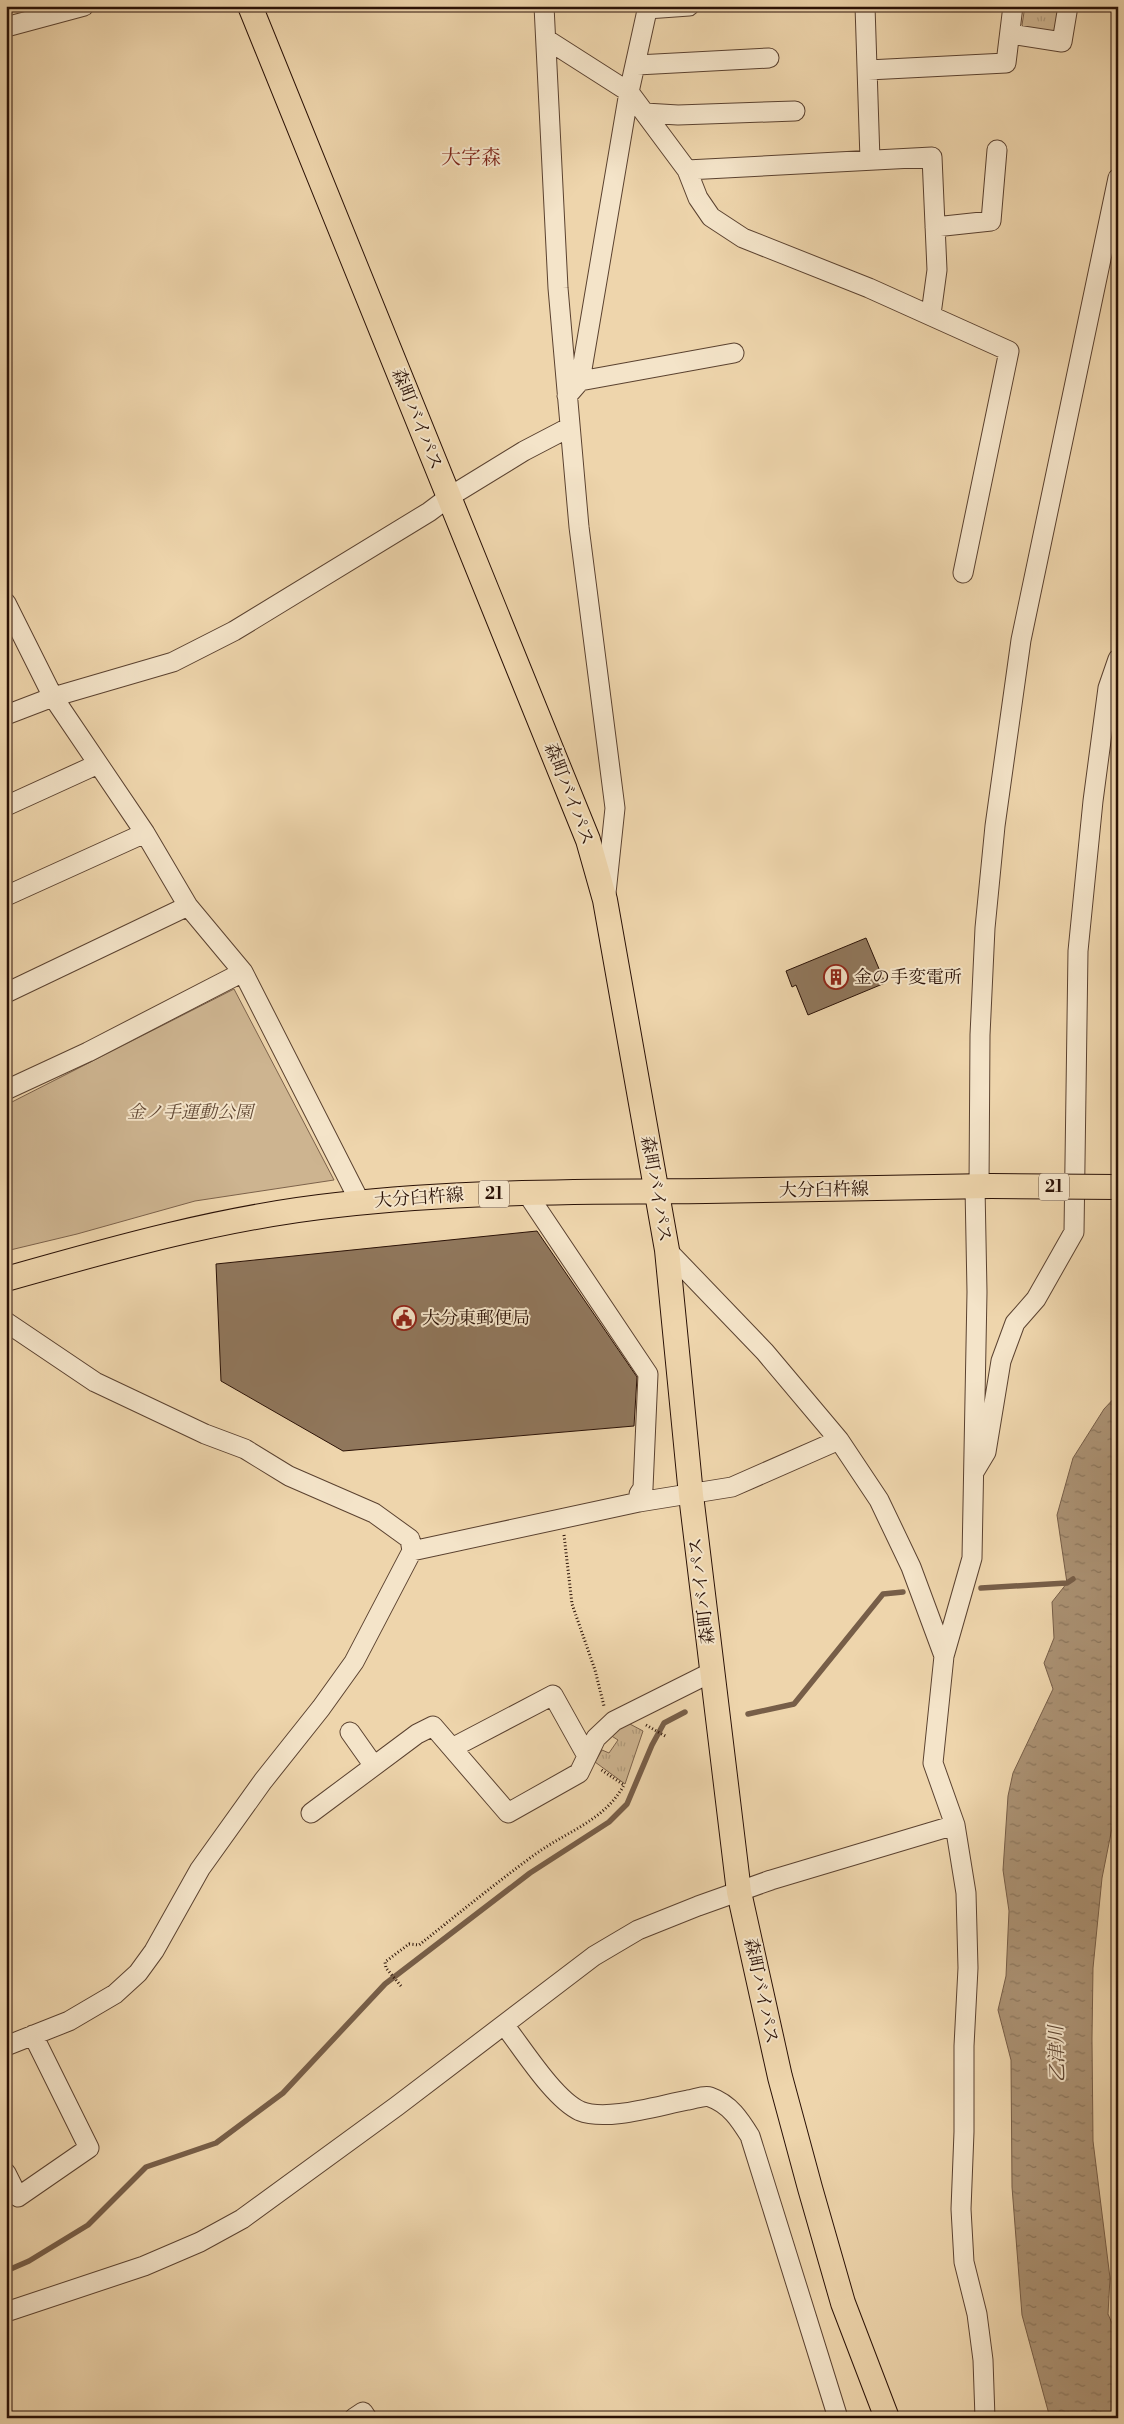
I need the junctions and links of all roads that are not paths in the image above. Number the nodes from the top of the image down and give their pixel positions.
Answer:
1 (84, 6) edge
2 (250, 6) edge
3 (544, 6) edge
4 (689, 6) edge
5 (865, 6) edge
6 (1013, 6) edge
7 (1068, 6) edge
8 (647, 8) edge
9 (6, 27) edge
10 (1010, 34) junction
11 (546, 39) junction
12 (769, 58) dead end
13 (637, 65) junction
14 (868, 70) junction
15 (629, 92) junction
16 (795, 111) dead end
17 (645, 113) junction
18 (997, 150) dead end
19 (870, 160) junction
20 (687, 170) junction
21 (1118, 178) edge
22 (935, 227) junction
23 (930, 314) junction
24 (734, 353) dead end
25 (580, 381) junction
26 (567, 396) junction
27 (570, 427) junction
28 (449, 497) junction
29 (963, 573) dead end
30 (7, 607) edge
31 (1118, 659) edge
32 (53, 697) junction
33 (6, 715) edge
34 (98, 764) junction
35 (6, 806) edge
36 (145, 832) junction
37 (6, 896) edge
38 (605, 900) junction
39 (188, 906) junction
40 (243, 972) junction
41 (6, 993) edge
42 (6, 1090) edge
43 (982, 1187) junction
44 (1118, 1187) edge
45 (656, 1191) junction
46 (526, 1192) junction
47 (360, 1202) junction
48 (667, 1250) junction
49 (6, 1279) edge
50 (6, 1322) edge
51 (839, 1440) junction
52 (974, 1472) junction
53 (691, 1495) junction
54 (639, 1502) junction
55 (412, 1551) junction
56 (944, 1656) junction
57 (712, 1672) junction
58 (350, 1732) dead end
59 (452, 1748) junction
60 (587, 1756) junction
61 (374, 1766) junction
62 (312, 1813) dead end
63 (955, 1825) junction
64 (739, 1892) junction
65 (504, 2026) junction
66 (33, 2035) junction
67 (6, 2046) edge
68 (6, 2173) edge
69 (6, 2312) edge
70 (354, 2418) edge
71 (367, 2418) edge
72 (838, 2418) edge
73 (887, 2418) edge
74 (985, 2418) edge

1 - 9 street
2 - 28 main road, 森町バイパス
3 - 11 street
4 - 8 street
5 - 14 street
6 - 10 street
7 - 10 street
8 - 13 street
10 - 14 street
11 - 15 street
11 - 26 street
12 - 13 street
13 - 15 street
14 - 19 street
15 - 17 street
15 - 25 street
16 - 17 street
17 - 20 street
18 - 22 street
19 - 20 street
19 - 22 street
20 - 23 street
21 - 43 street
22 - 23 street
23 - 29 street
24 - 25 street
25 - 26 street
26 - 27 street
27 - 28 street
27 - 38 street
28 - 32 street
28 - 38 main road, 森町バイパス
30 - 32 street
31 - 52 street
32 - 33 street
32 - 34 street
34 - 35 street
34 - 36 street
36 - 37 street
36 - 39 street
38 - 45 main road, 森町バイパス
39 - 40 street
39 - 41 street
40 - 42 street
40 - 47 street
43 - 44 main road, 21, bridge
43 - 45 main road, 大分臼杵線 / 21
43 - 52 street
45 - 46 main road, 大分臼杵線 / 21
45 - 48 main road, 森町バイパス
46 - 47 main road, 大分臼杵線 / 21
46 - 54 street
47 - 49 main road, 大分臼杵線 / 21
48 - 51 street
48 - 53 main road, 森町バイパス
50 - 55 street
51 - 53 street
51 - 56 street
52 - 56 street
53 - 54 street
53 - 57 main road, 森町バイパス
54 - 55 street
55 - 66 street
56 - 63 street
57 - 60 street
57 - 64 main road, 森町バイパス
58 - 61 street
59 - 60 street
59 - 60 street
59 - 61 street
61 - 62 street
63 - 64 street
63 - 74 street
64 - 65 street
64 - 73 main road, 森町バイパス
65 - 69 street
65 - 72 street
66 - 67 street
66 - 68 street
70 - 71 street

